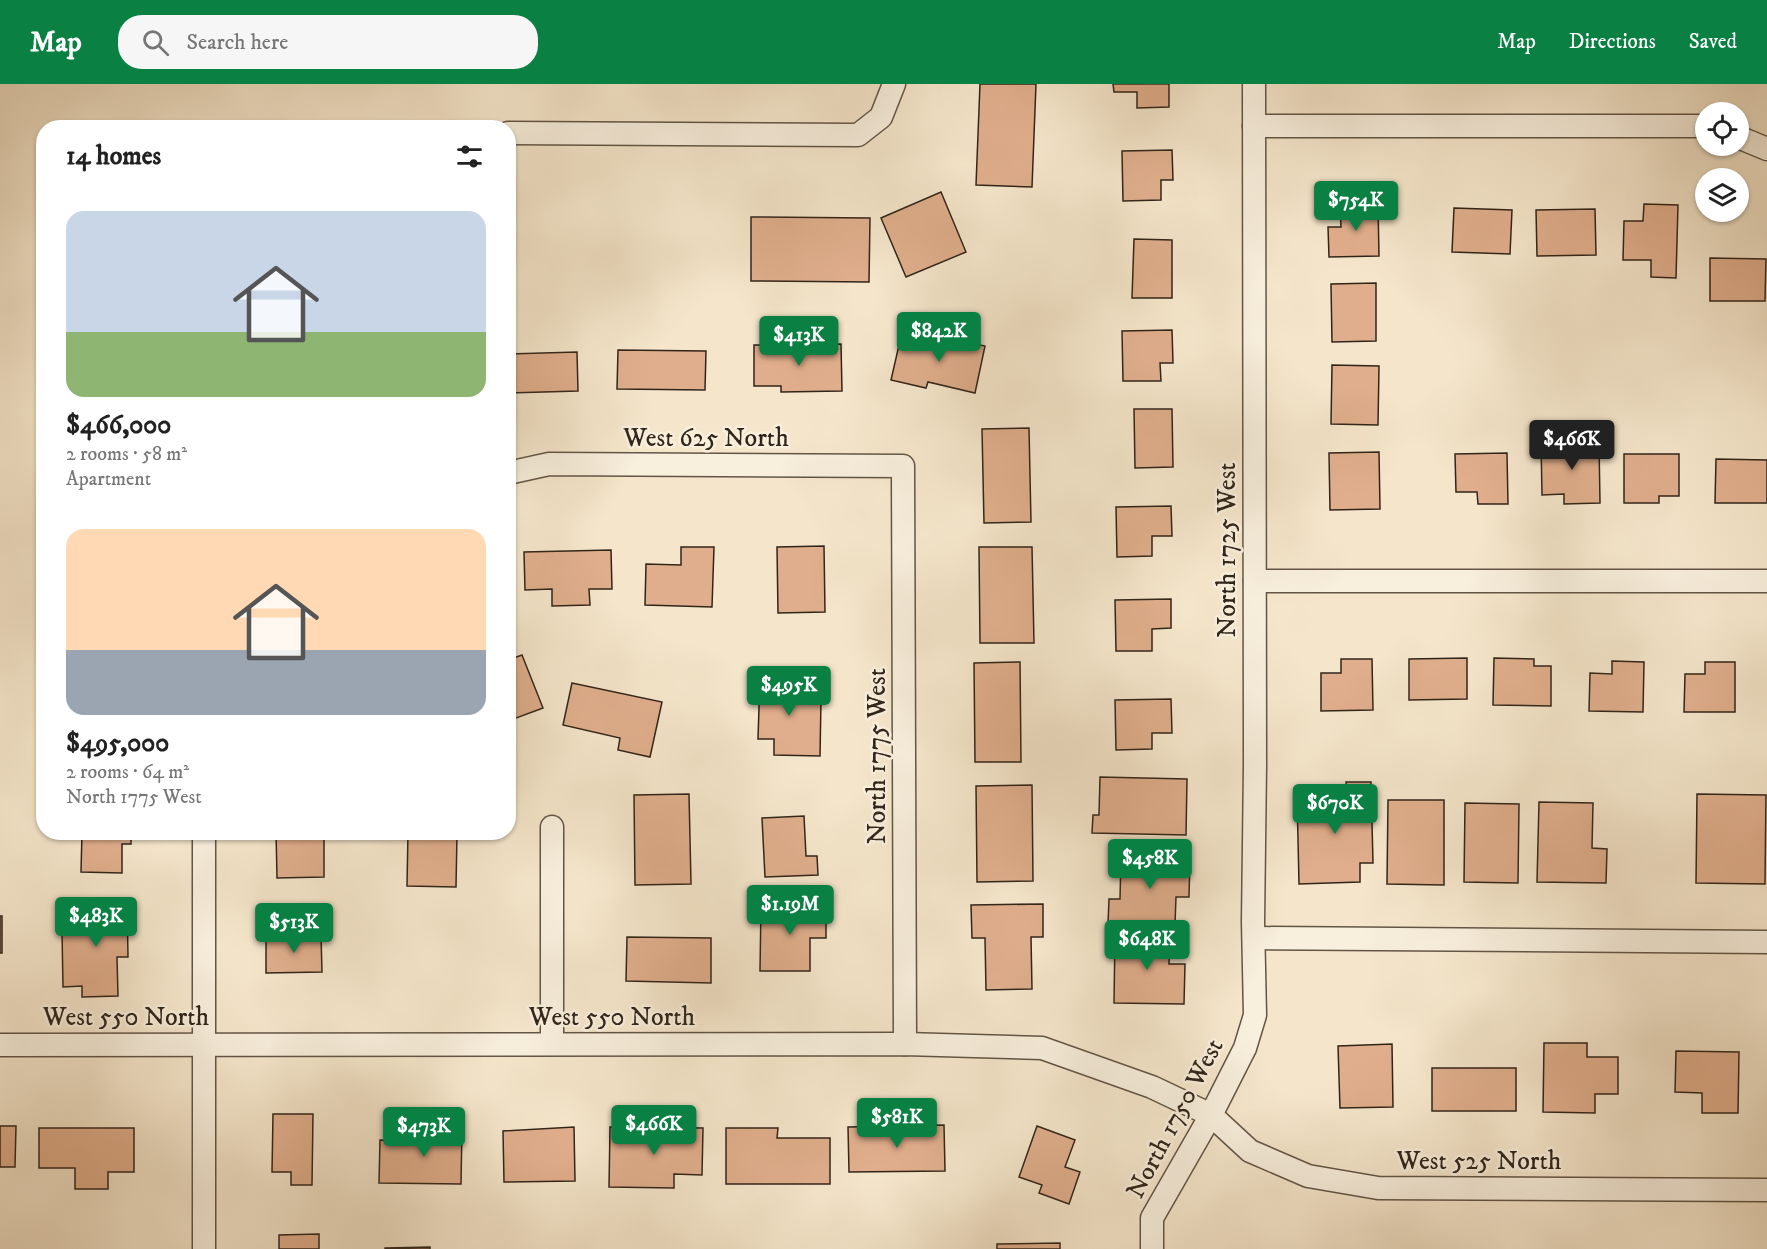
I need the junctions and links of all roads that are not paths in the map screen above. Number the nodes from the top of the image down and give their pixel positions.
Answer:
1 (894, 84) edge
2 (1254, 84) edge
3 (1254, 126) junction
4 (1695, 126) edge
5 (516, 134) edge
6 (1749, 142) edge
7 (1767, 149) edge
8 (903, 466) joint
9 (516, 472) edge
10 (1255, 581) junction
11 (1767, 581) edge
12 (552, 827) dead end
13 (204, 840) edge
14 (1254, 938) junction
15 (1767, 942) edge
16 (1256, 1015) joint
17 (204, 1044) junction
18 (552, 1044) junction
19 (905, 1044) junction
20 (0, 1045) edge
21 (1211, 1115) junction
22 (1767, 1190) edge
23 (204, 1249) edge
24 (1152, 1249) edge

1 - 5 street
2 - 3 street, North 1725 West
3 - 4 street
3 - 10 street, North 1725 West
6 - 7 street
8 - 9 street, West 625 North
8 - 19 street, North 1775 West
10 - 11 street
10 - 14 street, North 1725 West
12 - 18 street
13 - 17 street
14 - 15 street
14 - 16 street, North 1725 West
16 - 21 street, North 1750 West
17 - 18 street, West 550 North
17 - 20 street, West 550 North
17 - 23 street
18 - 19 street, West 550 North
19 - 21 street, West 550 North
21 - 22 street, West 525 North
21 - 24 street, North 1750 West

